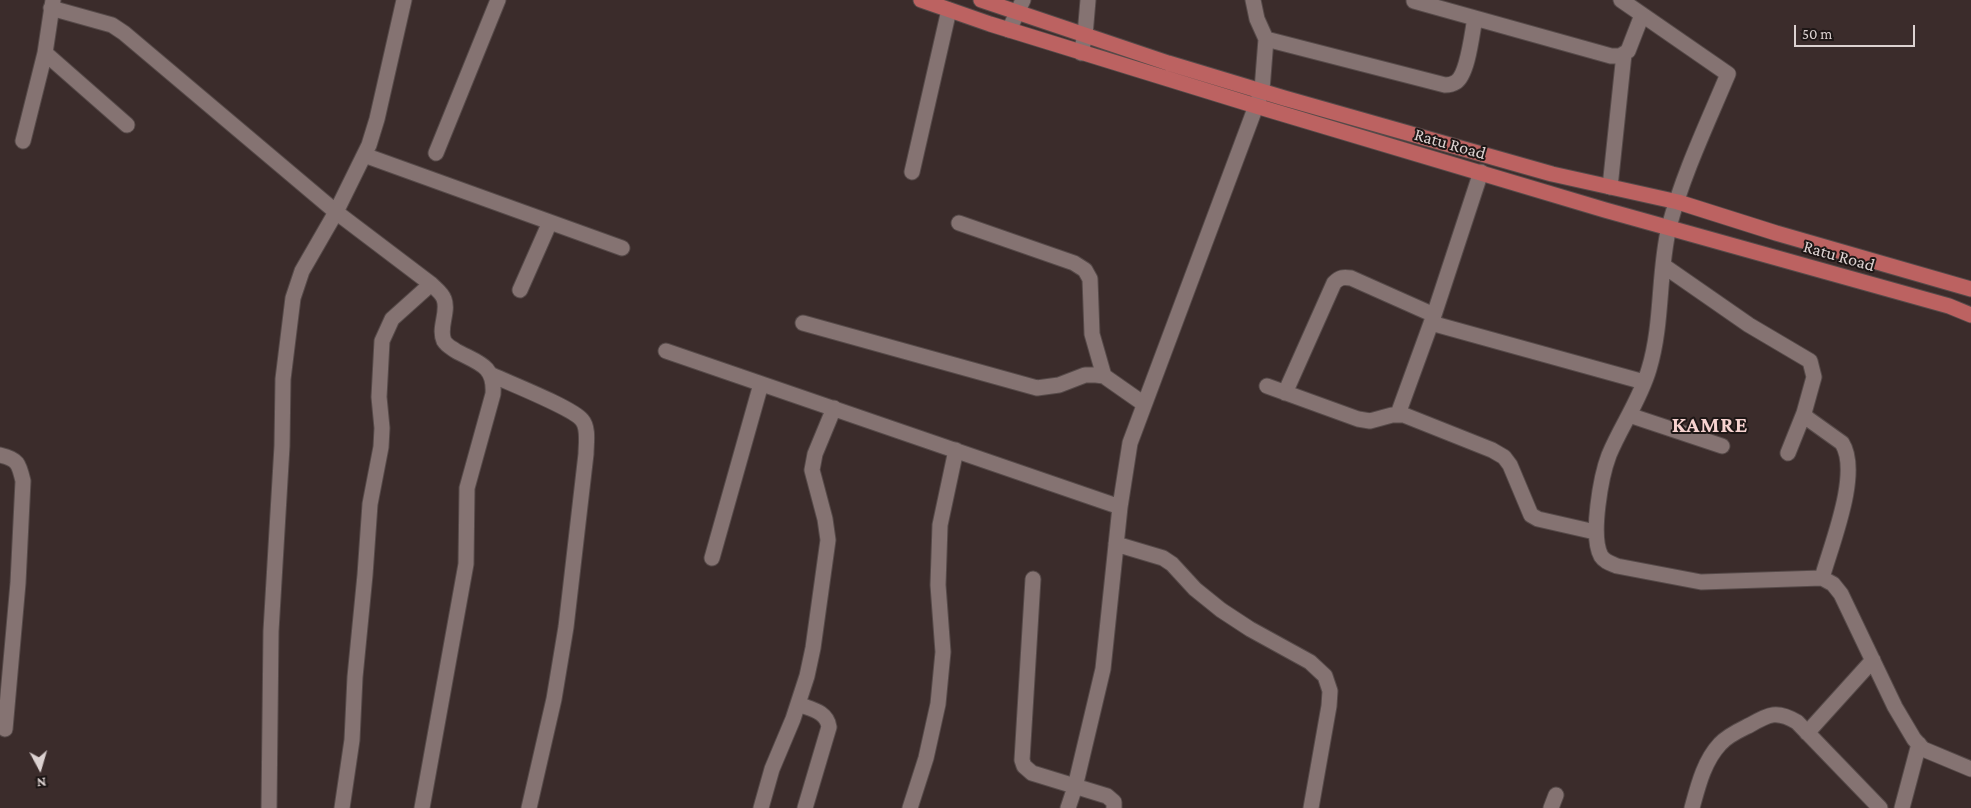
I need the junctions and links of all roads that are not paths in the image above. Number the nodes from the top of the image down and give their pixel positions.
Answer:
1 (404, 0) edge
2 (498, 0) edge
3 (921, 0) edge
4 (982, 0) edge
5 (1088, 0) edge
6 (1253, 0) edge
7 (1621, 0) edge
8 (1414, 1) edge
9 (52, 4) edge
10 (1021, 6) edge
11 (949, 10) junction
12 (1642, 15) junction
13 (1475, 18) junction
14 (1009, 30) junction
15 (1085, 35) junction
16 (1266, 39) junction
17 (45, 53) junction
18 (1081, 53) junction
19 (1624, 54) junction
20 (1262, 90) junction
21 (1256, 106) junction
22 (128, 125) dead end
23 (23, 141) dead end
24 (436, 153) dead end
25 (364, 155) junction
26 (912, 172) dead end
27 (1481, 172) junction
28 (1610, 187) junction
29 (1678, 202) junction
30 (336, 212) junction
31 (550, 222) junction
32 (959, 223) dead end
33 (1669, 227) junction
34 (622, 248) dead end
35 (1664, 266) junction
36 (431, 284) junction
37 (1971, 289) edge
38 (520, 290) dead end
39 (1971, 315) edge
40 (1432, 319) junction
41 (803, 323) dead end
42 (666, 351) dead end
43 (492, 375) junction
44 (1104, 376) junction
45 (1644, 382) junction
46 (761, 384) junction
47 (1267, 386) dead end
48 (1285, 393) junction
49 (1144, 404) junction
50 (834, 408) junction
51 (1804, 413) junction
52 (1398, 414) junction
53 (1629, 415) junction
54 (1722, 446) dead end
55 (956, 450) junction
56 (1788, 453) dead end
57 (0, 455) edge
58 (1120, 507) junction
59 (1595, 532) junction
60 (1116, 544) junction
61 (712, 558) dead end
62 (1822, 578) junction
63 (1033, 579) dead end
64 (1873, 660) junction
65 (798, 704) junction
66 (5, 728) dead end
67 (1807, 733) junction
68 (1919, 744) junction
69 (1969, 765) edge
70 (1076, 787) junction
71 (270, 808) edge
72 (342, 808) edge
73 (422, 808) edge
74 (529, 808) edge
75 (761, 808) edge
76 (805, 808) edge
77 (910, 808) edge
78 (1068, 808) edge
79 (1114, 808) edge
80 (1311, 808) edge
81 (1692, 808) edge
82 (1880, 808) edge
83 (1902, 808) edge

1 - 25 street
2 - 24 street
3 - 11 main road, Ratu Road
4 - 10 main road, Ratu Road
5 - 15 street
6 - 16 street
7 - 12 street
8 - 13 street
9 - 17 street
9 - 30 street
10 - 14 street
10 - 15 main road, Ratu Road
11 - 14 main road, Ratu Road
11 - 26 street
12 - 19 street
12 - 29 street
13 - 16 street
13 - 19 street
14 - 18 main road, Ratu Road
15 - 18 street
15 - 20 main road, Ratu Road
16 - 20 street
17 - 22 street
17 - 23 street
18 - 21 main road, Ratu Road
19 - 28 street
20 - 21 street
20 - 28 main road, Ratu Road
21 - 27 main road, Ratu Road
21 - 49 street
25 - 30 street
25 - 31 street
27 - 33 main road, Ratu Road
27 - 40 street
28 - 29 main road, Ratu Road
29 - 33 street
29 - 37 main road, Ratu Road
30 - 36 street
30 - 71 street
31 - 34 street
31 - 38 street
32 - 44 street
33 - 35 street
33 - 39 main road, Ratu Road
35 - 45 street
35 - 51 street
36 - 43 street
36 - 72 street
40 - 45 street
40 - 48 street
40 - 52 street
41 - 44 street
42 - 46 street
43 - 73 street
43 - 74 street
44 - 49 street
45 - 53 street
46 - 50 street
46 - 61 street
47 - 48 street
48 - 52 street
49 - 58 street
50 - 55 street
50 - 65 street
51 - 56 street
51 - 62 street
52 - 59 street
53 - 54 street
53 - 59 street
55 - 58 street
55 - 77 street
57 - 66 street
58 - 60 street
59 - 62 street
60 - 70 street
60 - 80 street
62 - 64 street
63 - 70 street
64 - 67 street
64 - 68 street
65 - 75 street
65 - 76 street
67 - 81 street
67 - 82 street
68 - 69 street
68 - 83 street
70 - 78 street
70 - 79 street

